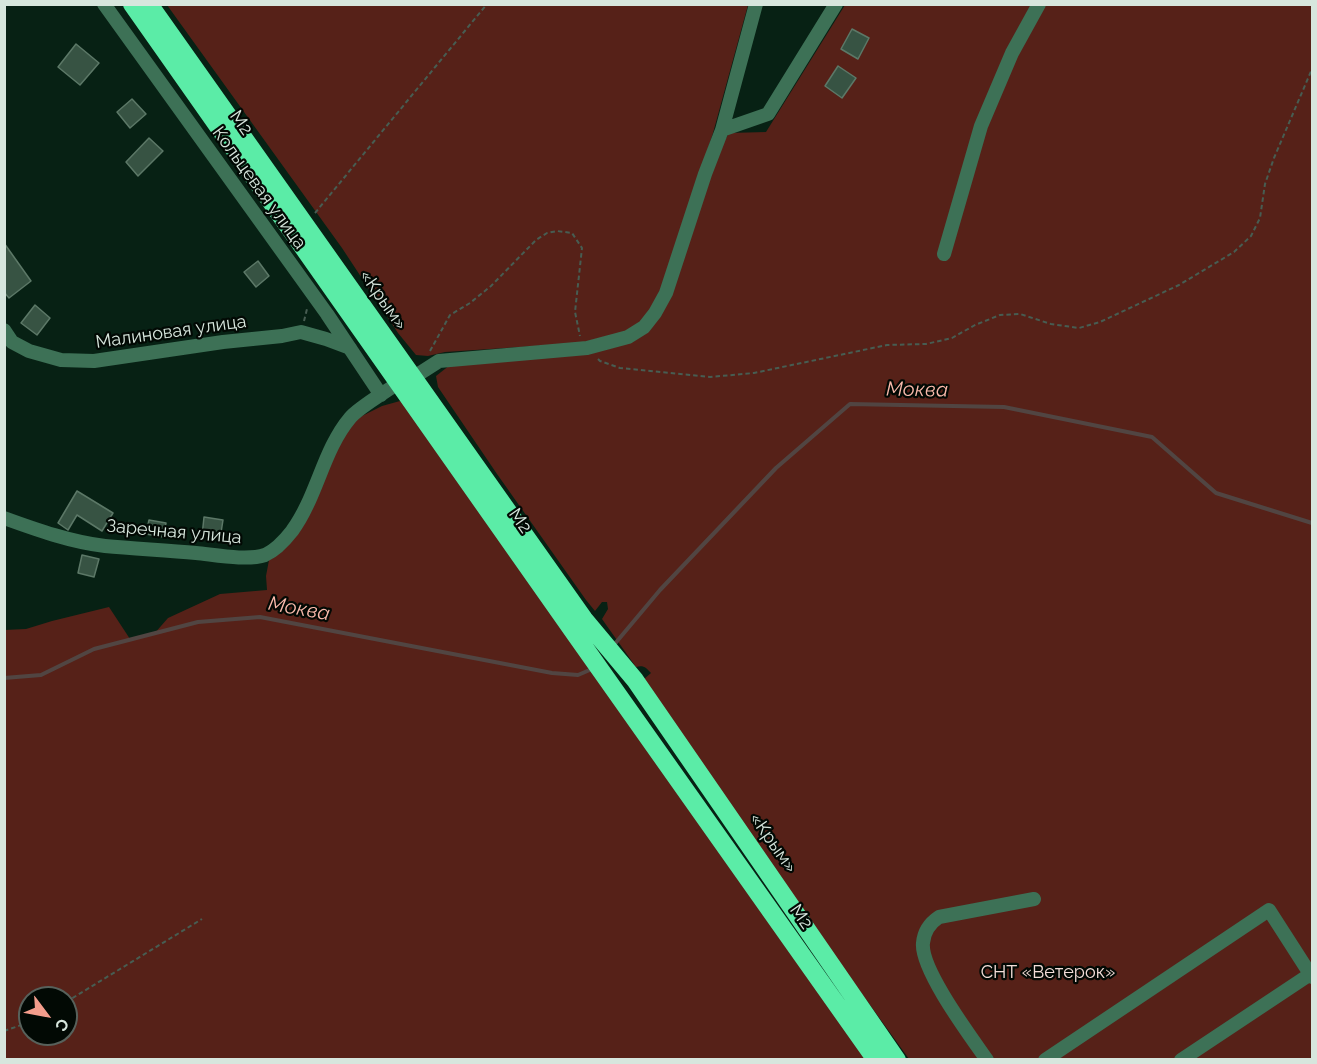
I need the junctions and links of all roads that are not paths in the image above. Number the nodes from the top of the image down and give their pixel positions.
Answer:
1 (104, 4) edge
2 (132, 4) edge
3 (149, 4) edge
4 (756, 4) edge
5 (836, 4) edge
6 (1039, 4) edge
7 (722, 130) junction
8 (944, 254) dead end
9 (7, 337) edge
10 (350, 348) junction
11 (406, 380) junction
12 (381, 395) junction
13 (4, 518) edge
14 (1034, 899) dead end
15 (1312, 974) edge
16 (876, 1059) edge
17 (897, 1059) edge
18 (987, 1059) edge
19 (1045, 1059) edge
20 (1181, 1059) edge

1 - 10 street, Кольцевая улица
2 - 11 highway, М2
3 - 17 highway, «Крым»
4 - 7 street, Заречная улица
5 - 7 street
6 - 8 street
7 - 11 street, Заречная улица
9 - 10 street, Малиновая улица
10 - 12 street, Кольцевая улица
11 - 12 street, Заречная улица
11 - 16 highway, М2
12 - 13 street, Заречная улица
14 - 18 street
15 - 19 street
15 - 20 street

